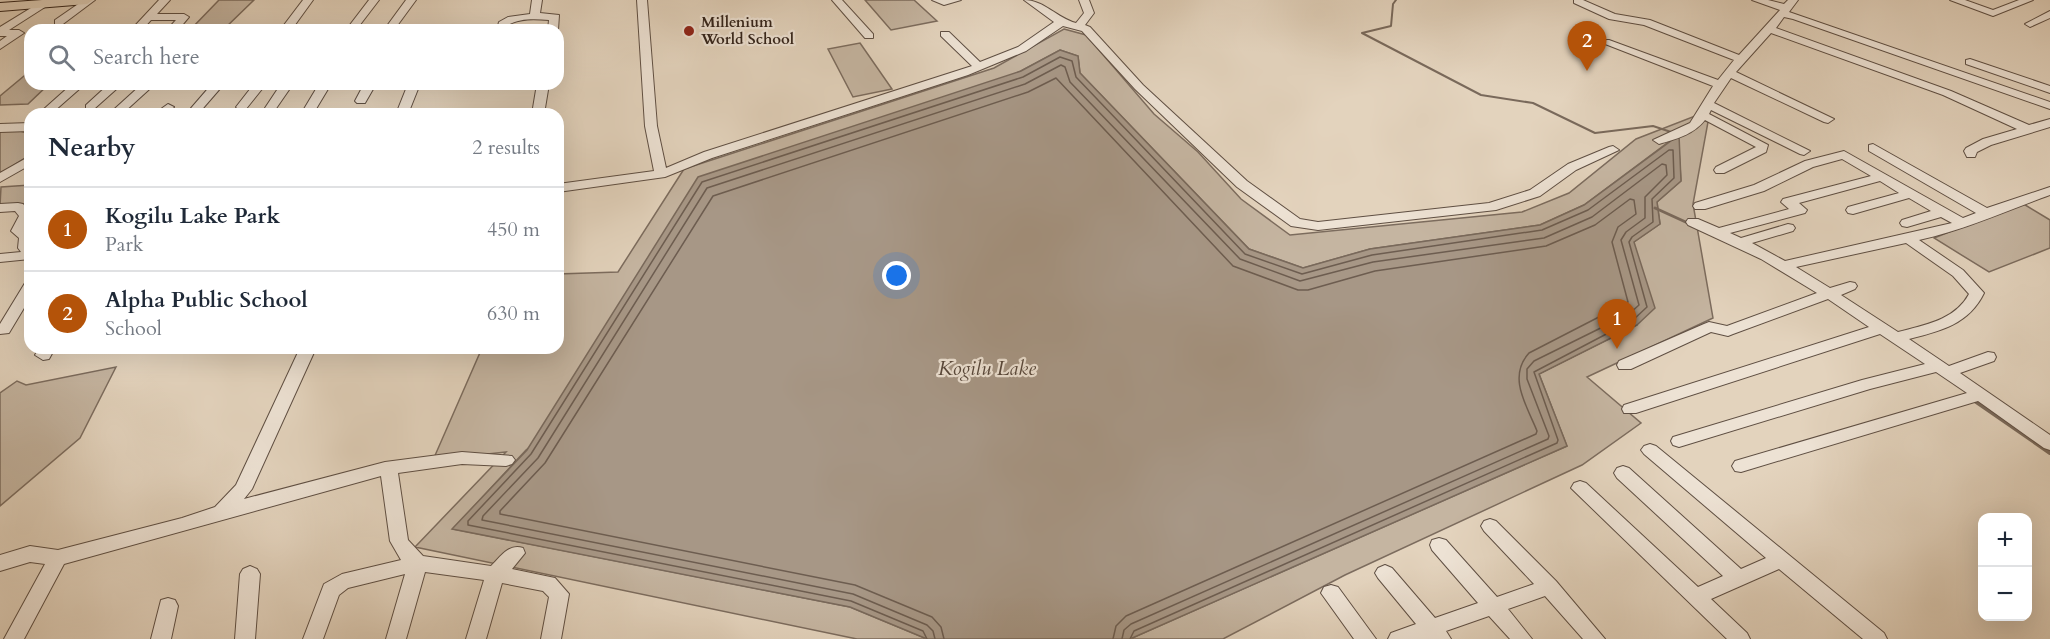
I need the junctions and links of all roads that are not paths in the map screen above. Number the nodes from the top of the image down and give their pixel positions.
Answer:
1 (89, 0) edge
2 (165, 0) edge
3 (308, 0) edge
4 (374, 0) edge
5 (411, 0) edge
6 (537, 0) edge
7 (642, 0) edge
8 (837, 0) edge
9 (937, 0) edge
10 (956, 0) edge
11 (1029, 0) edge
12 (1084, 0) edge
13 (1756, 0) edge
14 (1958, 0) edge
15 (2028, 0) edge
16 (46, 1) edge
17 (1578, 1) edge
18 (0, 6) edge
19 (1787, 8) edge
20 (2050, 14) edge
21 (535, 16) junction
22 (149, 17) junction
23 (59, 22) dead end
24 (1061, 22) junction
25 (142, 24) edge
26 (178, 24) edge
27 (290, 24) edge
28 (356, 24) edge
29 (393, 24) edge
30 (504, 24) edge
31 (554, 24) edge
32 (2030, 24) dead end
33 (1078, 27) junction
34 (1770, 29) junction
35 (1816, 31) dead end
36 (0, 32) edge
37 (945, 34) dead end
38 (869, 36) dead end
39 (1801, 40) junction
40 (1605, 42) dead end
41 (0, 46) edge
42 (1741, 59) junction
43 (1888, 60) dead end
44 (1970, 62) dead end
45 (1876, 66) junction
46 (979, 67) junction
47 (1730, 73) junction
48 (1960, 83) dead end
49 (1722, 85) junction
50 (72, 90) edge
51 (109, 90) edge
52 (142, 90) edge
53 (213, 90) edge
54 (255, 90) edge
55 (283, 90) edge
56 (321, 90) edge
57 (367, 90) edge
58 (414, 90) edge
59 (542, 90) edge
60 (2050, 90) edge
61 (1941, 91) junction
62 (361, 101) dead end
63 (2003, 103) dead end
64 (2050, 106) edge
65 (90, 107) dead end
66 (242, 107) dead end
67 (51, 108) edge
68 (122, 108) edge
69 (197, 108) edge
70 (271, 108) dead end
71 (311, 108) edge
72 (405, 108) edge
73 (539, 108) edge
74 (1706, 110) junction
75 (1984, 110) junction
76 (1828, 119) dead end
77 (2050, 123) edge
78 (24, 127) edge
79 (0, 128) edge
80 (2027, 129) junction
81 (1659, 140) dead end
82 (1873, 148) dead end
83 (1613, 150) dead end
84 (1804, 151) dead end
85 (1971, 154) dead end
86 (24, 165) edge
87 (1720, 170) dead end
88 (661, 174) junction
89 (1881, 177) junction
90 (0, 178) edge
91 (564, 187) edge
92 (2050, 191) edge
93 (1912, 194) junction
94 (1700, 206) dead end
95 (0, 208) edge
96 (1853, 210) dead end
97 (1943, 212) junction
98 (1986, 213) junction
99 (24, 214) edge
100 (24, 220) edge
101 (1694, 222) dead end
102 (1963, 224) junction
103 (1788, 228) dead end
104 (1908, 231) junction
105 (1719, 232) junction
106 (24, 235) edge
107 (1738, 243) junction
108 (24, 254) edge
109 (0, 258) edge
110 (1782, 266) junction
111 (1850, 286) dead end
112 (1831, 295) junction
113 (24, 296) edge
114 (1882, 328) junction
115 (4, 330) dead end
116 (1897, 337) junction
117 (305, 354) edge
118 (1988, 357) dead end
119 (1625, 365) dead end
120 (1943, 369) junction
121 (1980, 395) junction
122 (1630, 409) dead end
123 (1679, 441) dead end
124 (2050, 444) edge
125 (1650, 450) dead end
126 (506, 460) dead end
127 (1741, 466) dead end
128 (389, 471) dead end
129 (1623, 473) dead end
130 (1580, 488) dead end
131 (221, 512) junction
132 (1490, 526) dead end
133 (1439, 545) dead end
134 (516, 553) dead end
135 (58, 558) junction
136 (1782, 559) junction
137 (0, 563) edge
138 (418, 563) junction
139 (1385, 573) dead end
140 (250, 574) dead end
141 (495, 574) junction
142 (1738, 578) junction
143 (1549, 587) junction
144 (1331, 593) dead end
145 (1695, 597) junction
146 (168, 606) dead end
147 (1494, 608) junction
148 (1436, 633) edge
149 (14, 639) edge
150 (161, 639) edge
151 (245, 639) edge
152 (313, 639) edge
153 (396, 639) edge
154 (476, 639) edge
155 (551, 639) edge
156 (1366, 639) edge
157 (1398, 639) edge
158 (1522, 639) edge
159 (1595, 639) edge
160 (1740, 639) edge
161 (1877, 639) edge

1 - 16 main road
1 - 23 street
2 - 22 street
3 - 27 street
4 - 28 street
5 - 29 street
6 - 21 street
7 - 88 street
8 - 38 street
9 - 10 street
11 - 24 street
12 - 33 street
13 - 19 street
14 - 15 street
16 - 18 main road
16 - 36 street
17 - 42 street
19 - 34 street
19 - 64 street
20 - 32 street
21 - 30 street
21 - 31 street
22 - 25 street
22 - 26 street
24 - 33 street
24 - 46 street
33 - 83 street
34 - 39 street
34 - 42 street
35 - 39 street
36 - 41 street
37 - 46 street
39 - 45 street
40 - 49 street
42 - 47 street
43 - 45 street
44 - 60 street
45 - 61 street
46 - 88 street
47 - 49 street
47 - 76 street
48 - 61 street
49 - 74 street
50 - 67 street
51 - 65 street
52 - 68 street
53 - 69 street
54 - 66 street
55 - 70 street
56 - 71 street
57 - 62 street
58 - 72 street
59 - 73 street
61 - 75 street
63 - 75 street
74 - 81 street
74 - 84 street
74 - 87 street
75 - 80 street
77 - 80 street
78 - 79 street
80 - 85 street
82 - 98 street
86 - 90 street
88 - 91 street
89 - 93 street
89 - 94 street
89 - 105 street
92 - 98 street
93 - 96 street
93 - 97 street
95 - 99 street
97 - 102 street
97 - 104 street
98 - 102 street
100 - 106 street
101 - 105 street
102 - 104 street
103 - 107 street
104 - 110 street
104 - 116 street
105 - 107 street
107 - 110 street
108 - 109 street
110 - 112 street
111 - 112 street
112 - 114 street
112 - 119 street
113 - 115 street
114 - 116 street
114 - 122 street
116 - 120 street
117 - 131 street
118 - 120 street
120 - 121 street
120 - 123 street
121 - 124 street
121 - 127 street
125 - 136 street
126 - 131 street
128 - 138 street
129 - 142 street
130 - 145 street
131 - 135 street
132 - 143 street
133 - 147 street
134 - 141 street
135 - 137 street
135 - 149 street
136 - 142 street
136 - 161 street
138 - 141 street
138 - 152 street
138 - 153 street
139 - 148 street
140 - 151 street
141 - 154 street
141 - 155 street
142 - 145 street
143 - 147 street
143 - 159 street
144 - 156 street
145 - 160 street
146 - 150 street
147 - 148 street
147 - 158 street
148 - 157 street

